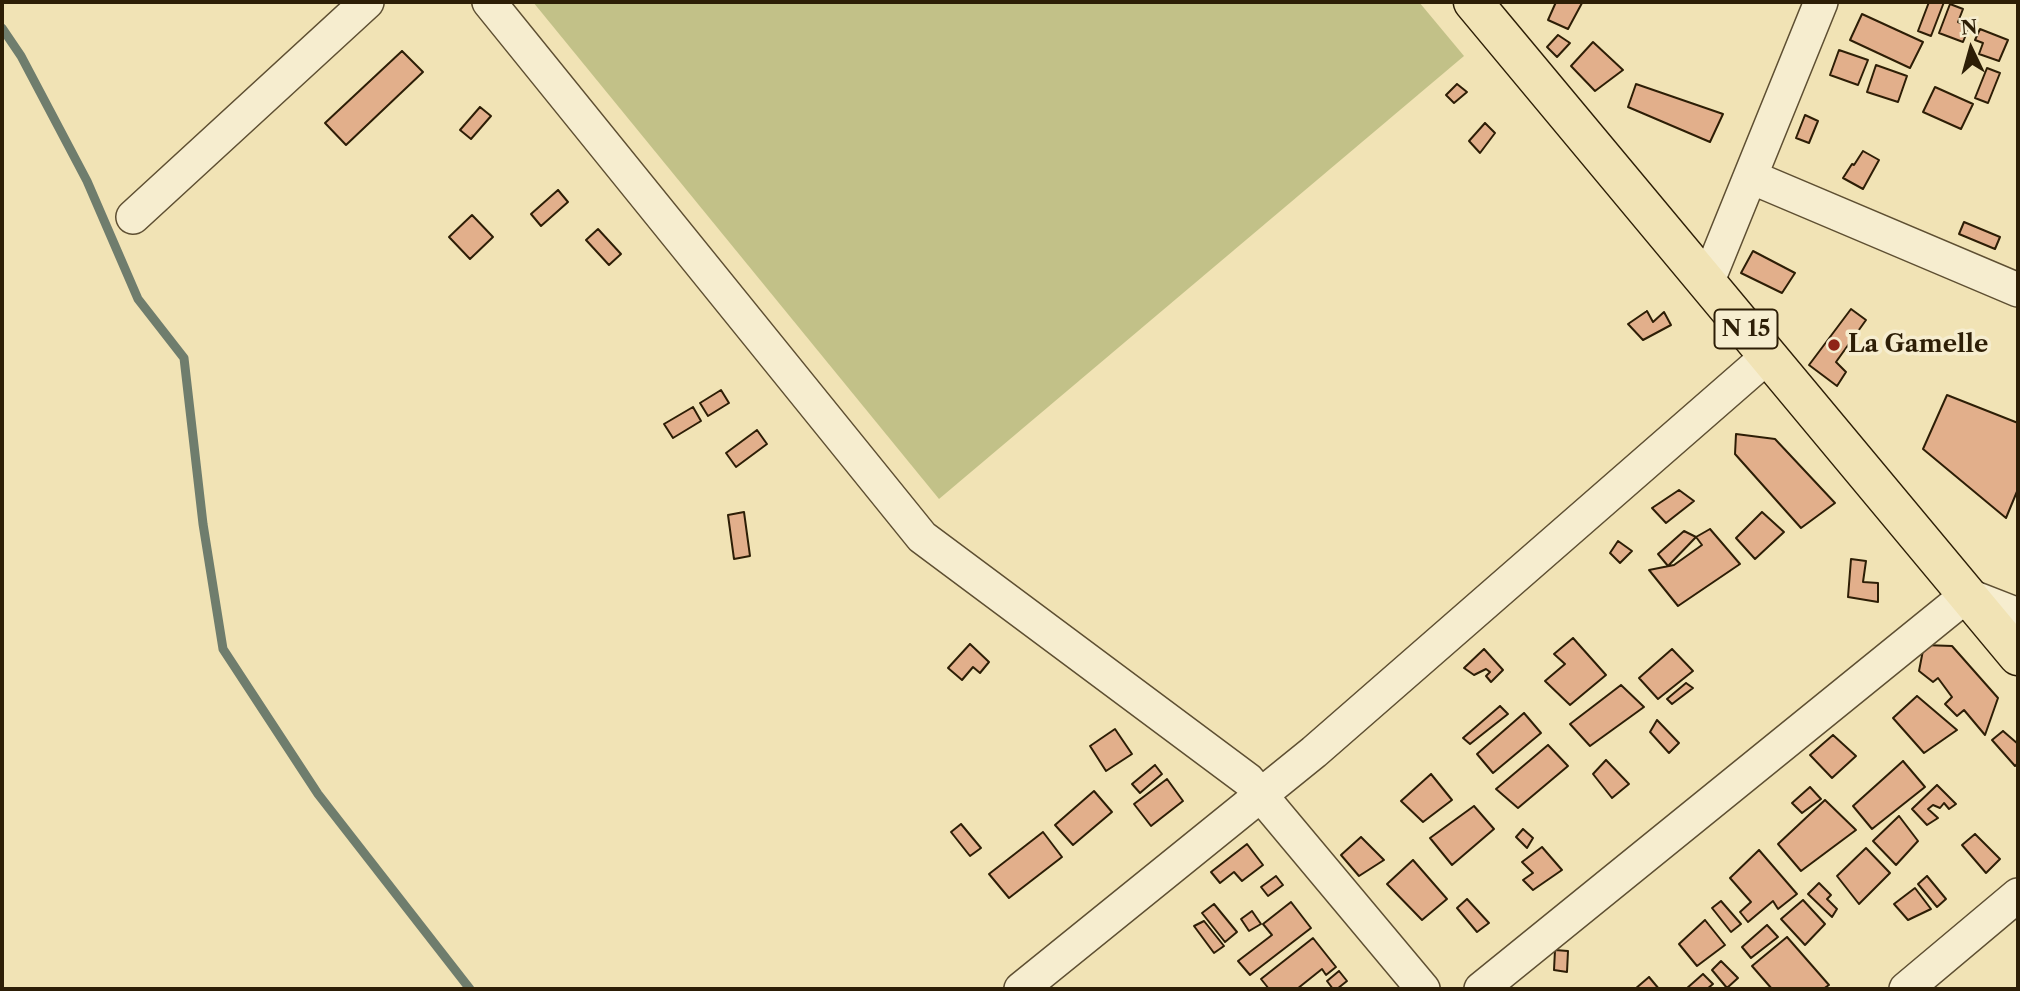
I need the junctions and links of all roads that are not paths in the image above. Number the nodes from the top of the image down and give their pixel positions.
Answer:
1 (367, 2) edge
2 (489, 2) edge
3 (1473, 2) edge
4 (1821, 2) edge
5 (1751, 177) junction
6 (133, 216) dead end
7 (1707, 283) junction
8 (2018, 290) edge
9 (1769, 356) junction
10 (1967, 595) junction
11 (2018, 615) edge
12 (2018, 656) edge
13 (1261, 795) junction
14 (2018, 895) edge
15 (1021, 989) edge
16 (1423, 989) edge
17 (1481, 989) edge
18 (1906, 989) edge

1 - 6 street
2 - 13 street
3 - 7 main road, N 15
4 - 5 street
5 - 7 street
5 - 8 street
7 - 9 main road, N 15
9 - 10 main road, N 15
9 - 13 street
10 - 11 street
10 - 12 main road, N 15
10 - 17 street
13 - 15 street
13 - 16 street
14 - 18 street

